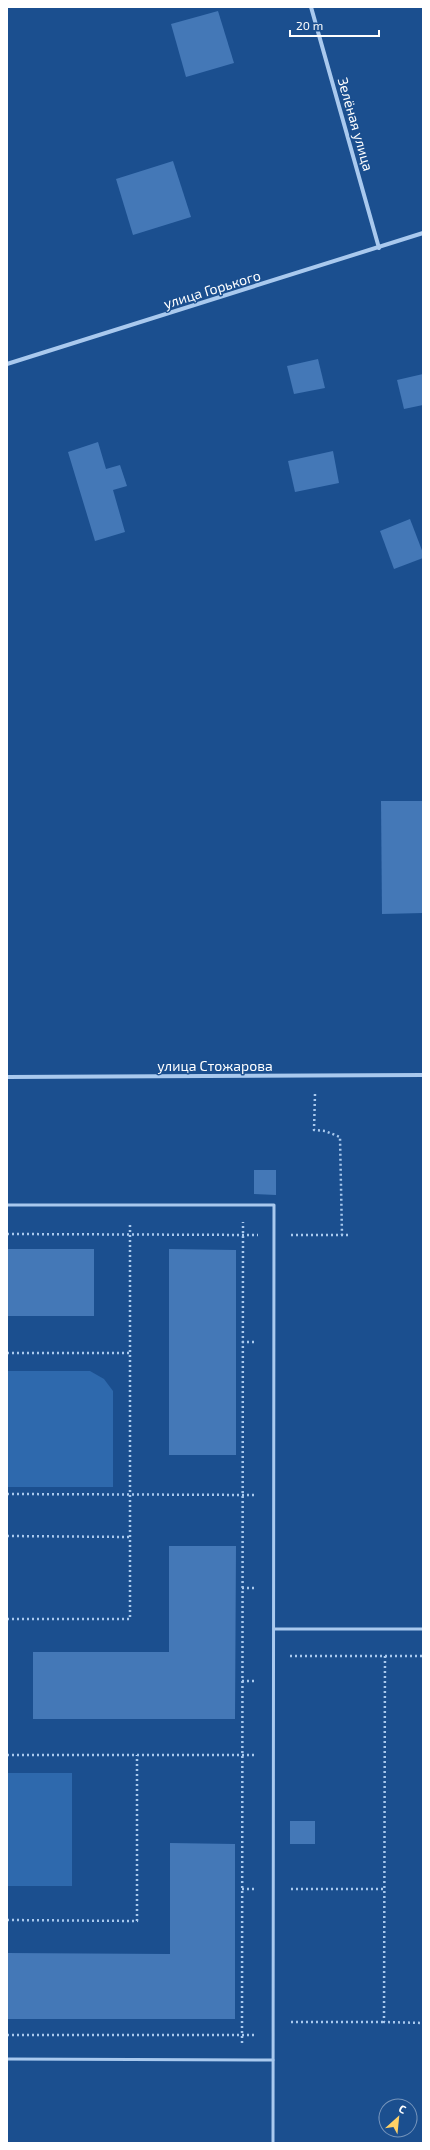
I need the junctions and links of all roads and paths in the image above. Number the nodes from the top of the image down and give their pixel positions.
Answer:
1 (311, 7) edge
2 (423, 233) edge
3 (379, 248) junction
4 (7, 364) edge
5 (315, 1075) junction
6 (423, 1075) edge
7 (7, 1077) edge
8 (7, 1205) edge
9 (130, 1205) junction
10 (243, 1205) junction
11 (7, 1234) edge
12 (130, 1235) junction
13 (242, 1235) junction
14 (274, 1235) junction
15 (342, 1235) junction
16 (348, 1235) dead end
17 (7, 1352) edge
18 (130, 1353) junction
19 (7, 1494) edge
20 (130, 1495) junction
21 (243, 1495) junction
22 (274, 1495) junction
23 (7, 1536) edge
24 (130, 1537) junction
25 (7, 1619) edge
26 (274, 1630) junction
27 (423, 1630) edge
28 (274, 1656) junction
29 (385, 1656) junction
30 (423, 1656) edge
31 (7, 1755) edge
32 (137, 1755) junction
33 (242, 1755) junction
34 (274, 1755) junction
35 (242, 1889) junction
36 (273, 1889) junction
37 (384, 1889) junction
38 (7, 1920) edge
39 (273, 2022) junction
40 (384, 2022) junction
41 (423, 2023) edge
42 (7, 2034) edge
43 (242, 2035) junction
44 (274, 2035) junction
45 (7, 2059) edge
46 (242, 2060) junction
47 (273, 2060) junction
48 (273, 2143) edge

1 - 3 street, Зелёная улица
2 - 3 street, улица Горького
3 - 4 street, улица Горького
5 - 6 street, улица Стожарова
5 - 7 street, улица Стожарова
5 - 15 path
8 - 9 lane
9 - 10 lane
9 - 12 path
10 - 13 path
10 - 14 lane
11 - 12 path
12 - 13 path
12 - 18 path
13 - 14 path
13 - 21 path
14 - 15 path
14 - 22 lane
15 - 16 path
17 - 18 path
18 - 20 path
19 - 20 path
20 - 21 path
20 - 24 path
21 - 22 path
21 - 33 path
22 - 26 lane
23 - 24 path
24 - 25 path
26 - 27 lane
26 - 28 lane
28 - 29 path
28 - 34 lane
29 - 30 path
29 - 37 path
31 - 32 path
32 - 33 path
32 - 38 path
33 - 34 path
33 - 35 path
34 - 36 lane
35 - 36 path
35 - 43 path
36 - 37 path
36 - 39 lane
37 - 40 path
39 - 40 path
39 - 44 lane
40 - 41 path
42 - 43 path
43 - 44 path
43 - 46 path
44 - 47 lane
45 - 46 lane
46 - 47 lane
47 - 48 lane

